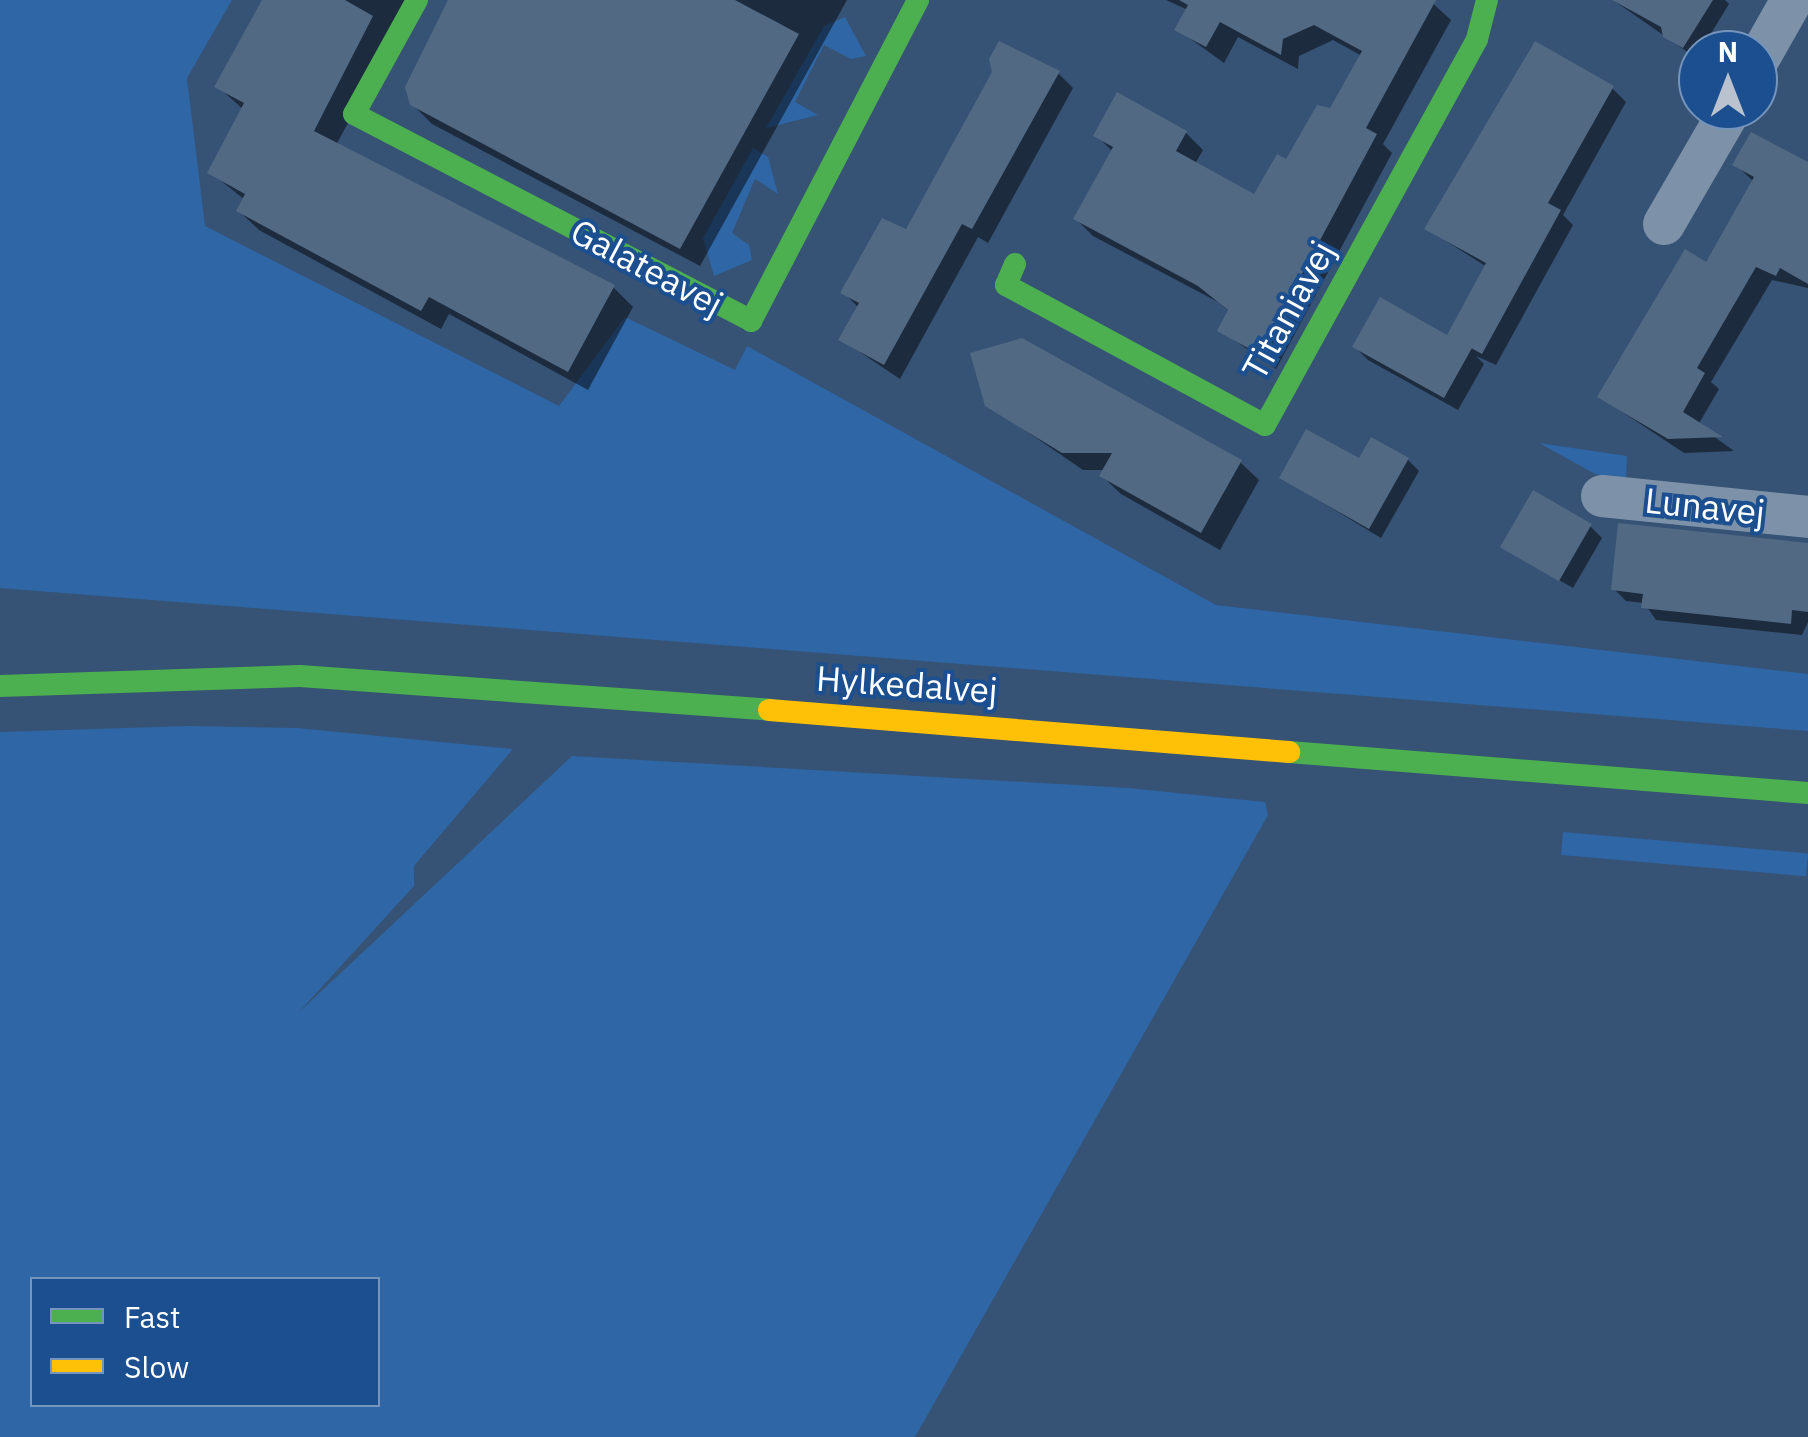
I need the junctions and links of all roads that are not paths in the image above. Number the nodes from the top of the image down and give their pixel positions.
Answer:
1 (417, 0) edge
2 (1487, 0) edge
3 (1792, 0) edge
4 (901, 6) edge
5 (1775, 30) edge
6 (1718, 130) edge
7 (1664, 224) dead end
8 (1015, 264) dead end
9 (1602, 496) dead end
10 (1808, 517) edge
11 (0, 686) edge
12 (1808, 793) edge

1 - 4 street, Galateavej
2 - 8 street, Titaniavej
3 - 5 street
6 - 7 street
9 - 10 street, Lunavej
11 - 12 street, Hylkedalvej

